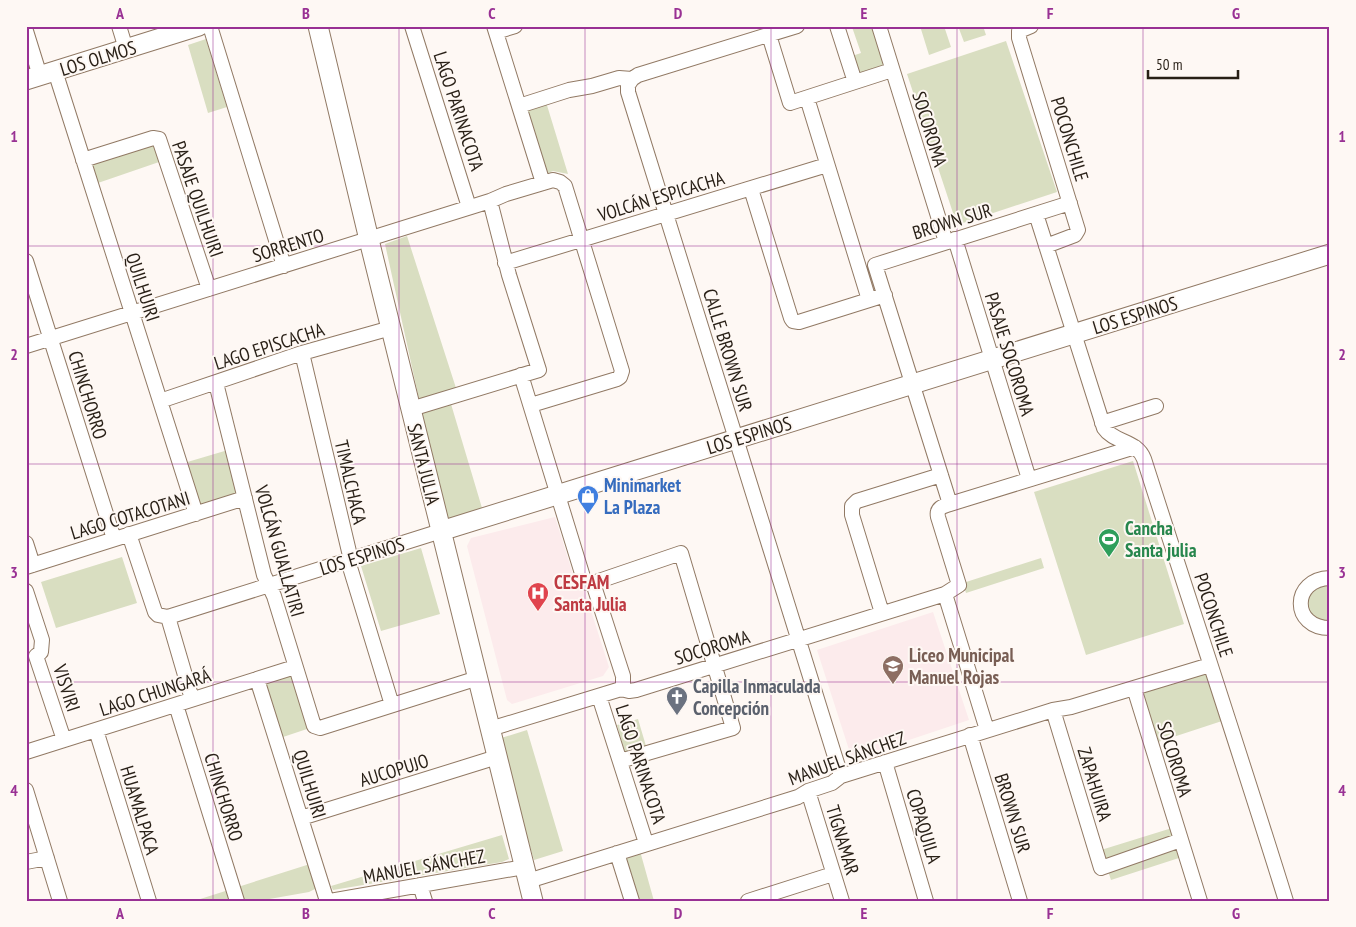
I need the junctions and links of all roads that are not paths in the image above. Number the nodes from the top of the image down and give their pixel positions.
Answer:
1 (119, 26) edge
2 (199, 26) edge
3 (210, 26) edge
4 (318, 26) edge
5 (412, 26) edge
6 (515, 26) edge
7 (797, 26) edge
8 (837, 26) edge
9 (879, 26) edge
10 (1026, 27) edge
11 (495, 29) edge
12 (26, 31) edge
13 (765, 32) edge
14 (126, 49) junction
15 (892, 70) junction
16 (40, 76) edge
17 (632, 79) junction
18 (855, 82) junction
19 (807, 98) junction
20 (519, 106) junction
21 (83, 160) junction
22 (827, 165) junction
23 (542, 183) junction
24 (751, 188) junction
25 (490, 201) junction
26 (1070, 203) junction
27 (469, 207) junction
28 (666, 214) junction
29 (1036, 214) junction
30 (369, 240) junction
31 (582, 240) junction
32 (950, 241) junction
33 (1046, 246) junction
34 (1330, 254) edge
35 (26, 261) edge
36 (505, 263) junction
37 (284, 266) junction
38 (209, 289) junction
39 (885, 295) junction
40 (869, 300) junction
41 (132, 313) junction
42 (391, 328) junction
43 (1074, 334) junction
44 (50, 338) junction
45 (26, 346) edge
46 (302, 353) junction
47 (992, 359) junction
48 (521, 375) junction
49 (216, 383) junction
50 (913, 384) junction
51 (160, 401) junction
52 (530, 405) junction
53 (1156, 406) dead end
54 (411, 409) junction
55 (1102, 423) junction
56 (736, 439) junction
57 (1135, 446) junction
58 (941, 475) junction
59 (1029, 479) junction
60 (558, 495) junction
61 (245, 498) junction
62 (950, 504) junction
63 (196, 514) junction
64 (441, 531) junction
65 (129, 534) junction
66 (114, 539) junction
67 (26, 543) edge
68 (351, 560) junction
69 (30, 566) edge
70 (1330, 578) edge
71 (593, 583) junction
72 (269, 585) junction
73 (26, 591) edge
74 (945, 594) junction
75 (882, 613) junction
76 (168, 617) junction
77 (1330, 628) edge
78 (798, 640) junction
79 (31, 658) edge
80 (1210, 665) junction
81 (714, 666) junction
82 (295, 667) junction
83 (478, 678) junction
84 (258, 679) junction
85 (1134, 688) junction
86 (621, 689) junction
87 (599, 696) junction
88 (192, 700) junction
89 (176, 705) junction
90 (392, 705) junction
91 (1053, 710) junction
92 (96, 730) junction
93 (490, 730) junction
94 (987, 730) junction
95 (970, 735) junction
96 (64, 740) junction
97 (26, 752) edge
98 (497, 758) junction
99 (620, 761) junction
100 (885, 762) junction
101 (840, 776) junction
102 (26, 790) edge
103 (808, 791) junction
104 (301, 818) junction
105 (1181, 840) junction
106 (646, 843) junction
107 (617, 853) junction
108 (47, 858) junction
109 (26, 862) edge
110 (526, 874) junction
111 (834, 874) junction
112 (420, 885) junction
113 (334, 900) edge
114 (60, 901) edge
115 (148, 901) edge
116 (237, 901) edge
117 (425, 901) edge
118 (533, 901) edge
119 (632, 901) edge
120 (748, 901) edge
121 (842, 901) edge
122 (926, 901) edge
123 (1020, 901) edge
124 (1200, 901) edge
125 (1286, 901) edge

1 - 14 street
2 - 14 street, LOS OLMOS
3 - 37 street
4 - 30 street, SANTA JULIA
5 - 27 street, LAGO PARINACOTA
6 - 11 street
7 - 13 street
8 - 18 street
9 - 15 street, SOCOROMA
10 - 26 street, POCONCHILE
11 - 20 street
12 - 16 street, QUILHUIRI
13 - 17 street
13 - 19 street
14 - 16 street, LOS OLMOS
15 - 18 street
15 - 32 street, SOCOROMA
16 - 21 street, QUILHUIRI
17 - 20 street
17 - 28 street, CALLE BROWN SUR
18 - 19 street
19 - 22 street
20 - 23 street
21 - 38 street, PASAJE QUILHUIRI
21 - 41 street, QUILHUIRI
22 - 24 street, VOLCÁN ESPICACHA
22 - 40 street
23 - 25 street, SORRENTO
23 - 31 street, SORRENTO
24 - 28 street, VOLCÁN ESPICACHA
24 - 40 street
25 - 27 street, SORRENTO
25 - 36 street
26 - 29 street, BROWN SUR
26 - 33 street, POCONCHILE
27 - 30 street, SORRENTO
28 - 31 street, VOLCÁN ESPICACHA
28 - 56 street, CALLE BROWN SUR
29 - 32 street, BROWN SUR
29 - 33 street
30 - 37 street, SORRENTO
30 - 42 street, SANTA JULIA
31 - 36 street, VOLCÁN ESPICACHA
31 - 52 street
32 - 39 street, BROWN SUR
32 - 47 street, PASAJE SOCOROMA
33 - 43 street
34 - 43 street, LOS ESPINOS
35 - 44 street, CHINCHORRO
36 - 48 street
37 - 38 street, SORRENTO
38 - 41 street, SORRENTO
39 - 40 street
39 - 50 street, BROWN SUR
41 - 44 street, SORRENTO
41 - 51 street, QUILHUIRI
42 - 46 street, LAGO EPISCACHA
42 - 54 street, SANTA JULIA
43 - 47 street, LOS ESPINOS
43 - 55 street
44 - 45 street, SORRENTO
44 - 66 street, CHINCHORRO
46 - 49 street, LAGO EPISCACHA
46 - 68 street, TIMALCHACA
47 - 50 street, LOS ESPINOS
47 - 59 street, PASAJE SOCOROMA
48 - 52 street, LAGO PARINACOTA
48 - 54 street
49 - 51 street, LAGO EPISCACHA
49 - 61 street, VOLCÁN GUALLATIRI
50 - 56 street, LOS ESPINOS
50 - 58 street, BROWN SUR
51 - 63 street, QUILHUIRI
52 - 60 street, LAGO PARINACOTA
53 - 55 street
54 - 64 street, SANTA JULIA
55 - 57 street
56 - 60 street, LOS ESPINOS
56 - 78 street, CALLE BROWN SUR
57 - 59 street
57 - 80 street, POCONCHILE
58 - 62 street, BROWN SUR
58 - 75 street
59 - 62 street
60 - 64 street, LOS ESPINOS
60 - 71 street, LAGO PARINACOTA
61 - 63 street, LAGO COTACOTANI
61 - 72 street, VOLCÁN GUALLATIRI
62 - 74 street
63 - 65 street, LAGO COTACOTANI
64 - 68 street, LOS ESPINOS
64 - 83 street, SANTA JULIA
65 - 66 street, LAGO COTACOTANI
65 - 76 street
66 - 69 street, LAGO COTACOTANI
67 - 69 street
68 - 72 street, LOS ESPINOS
68 - 90 street, TIMALCHACA
70 - 77 street
71 - 81 street
71 - 86 street, LAGO PARINACOTA
72 - 76 street, LOS ESPINOS
72 - 82 street, VOLCÁN GUALLATIRI
73 - 79 street, VISVIRI
74 - 75 street, SOCOROMA
74 - 94 street
75 - 78 street, SOCOROMA
76 - 88 street
78 - 81 street, SOCOROMA
78 - 101 street, CALLE BROWN SUR
79 - 96 street, VISVIRI
80 - 85 street, MANUEL SÁNCHEZ
80 - 125 street, POCONCHILE
81 - 86 street, SOCOROMA
81 - 99 street
82 - 84 street, LAGO CHUNGARÁ
82 - 90 street, VOLCÁN GUALLATIRI
83 - 90 street
83 - 93 street, SANTA JULIA
84 - 88 street, LAGO CHUNGARÁ
84 - 104 street, QUILHUIRI
85 - 91 street, MANUEL SÁNCHEZ
85 - 105 street, SOCOROMA
86 - 87 street, SOCOROMA
87 - 93 street, SOCOROMA
87 - 99 street, LAGO PARINACOTA
88 - 89 street, LAGO CHUNGARÁ
89 - 92 street, LAGO CHUNGARÁ
89 - 116 street, CHINCHORRO
91 - 94 street, MANUEL SÁNCHEZ
91 - 105 street, ZAPAHUIRA
92 - 96 street, LAGO CHUNGARÁ
92 - 115 street, HUAMALPACA
93 - 98 street, SANTA JULIA
94 - 95 street, MANUEL SÁNCHEZ
95 - 100 street, MANUEL SÁNCHEZ
95 - 123 street, BROWN SUR
96 - 97 street, LAGO CHUNGARÁ
98 - 104 street, AUCOPUJO
98 - 110 street, SANTA JULIA
99 - 106 street, LAGO PARINACOTA
100 - 101 street, MANUEL SÁNCHEZ
100 - 122 street, COPAQUILA
101 - 103 street, MANUEL SÁNCHEZ
102 - 108 street
103 - 106 street, MANUEL SÁNCHEZ
103 - 111 street, TIGNAMAR
104 - 113 street, QUILHUIRI
105 - 124 street, SOCOROMA
106 - 107 street, MANUEL SÁNCHEZ
107 - 110 street, MANUEL SÁNCHEZ
107 - 119 street
108 - 109 street
108 - 114 street
110 - 112 street, MANUEL SÁNCHEZ
110 - 118 street, SANTA JULIA
111 - 120 street
111 - 121 street, TIGNAMAR
112 - 113 street, MANUEL SÁNCHEZ
112 - 117 street

